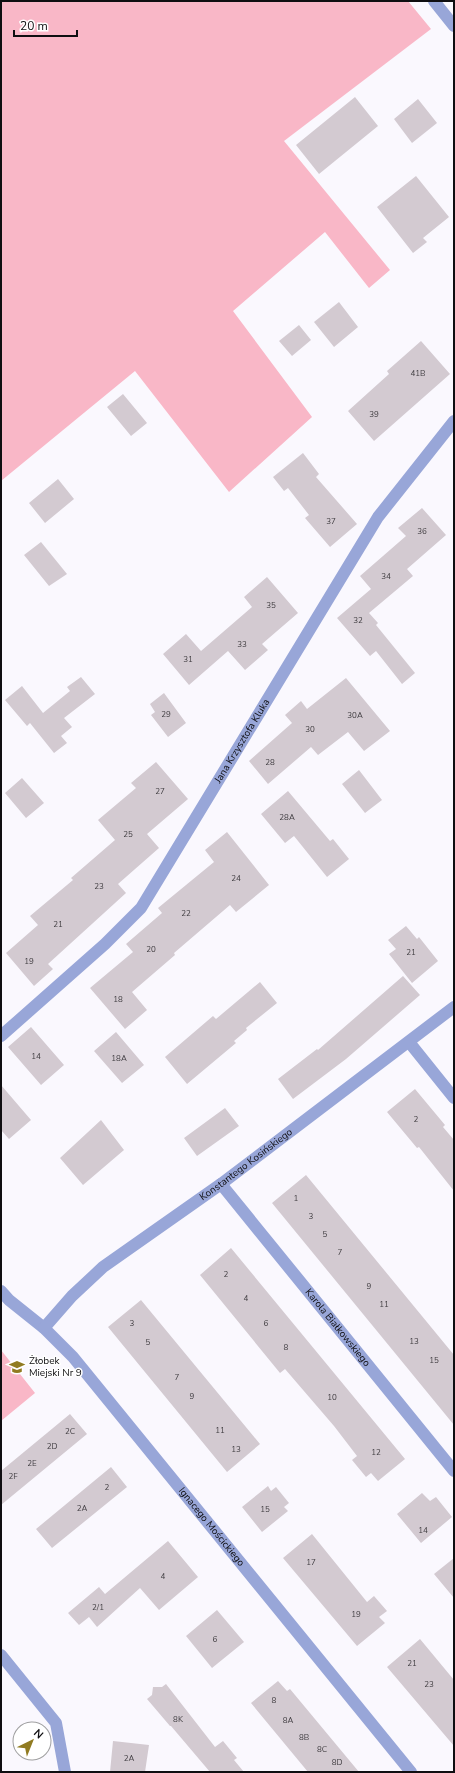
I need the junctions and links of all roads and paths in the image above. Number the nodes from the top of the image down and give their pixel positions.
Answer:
1 (434, 1) edge
2 (454, 26) edge
3 (454, 421) edge
4 (454, 1006) edge
5 (1, 1036) edge
6 (409, 1042) junction
7 (454, 1098) edge
8 (221, 1184) junction
9 (1, 1291) edge
10 (44, 1328) junction
11 (454, 1471) edge
12 (1, 1655) edge
13 (65, 1772) edge
14 (411, 1772) edge

1 - 2 street
3 - 5 street, Jana Krzysztofa Kluka
4 - 6 street, Konstantego Kosińskiego
6 - 7 street
6 - 8 street, Konstantego Kosińskiego
8 - 10 street, Konstantego Kosińskiego
8 - 11 street, Karola Białkowskiego
9 - 10 street, Ignacego Mościckiego
10 - 14 street, Ignacego Mościckiego
12 - 13 street

